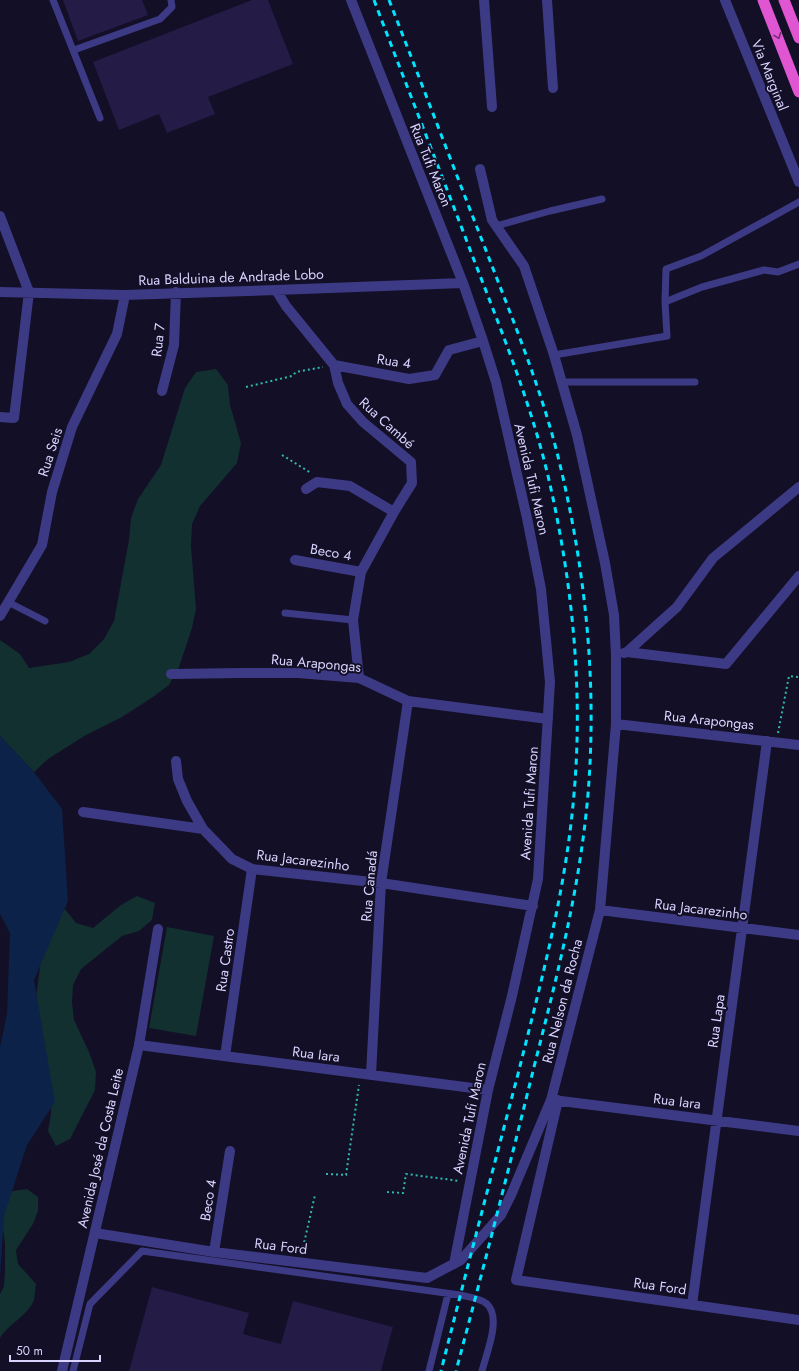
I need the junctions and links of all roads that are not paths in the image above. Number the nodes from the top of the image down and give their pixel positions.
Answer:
1 (53, 0) edge
2 (171, 0) edge
3 (351, 0) edge
4 (484, 0) edge
5 (547, 0) edge
6 (725, 0) edge
7 (784, 0) edge
8 (763, 1) edge
9 (799, 38) edge
10 (74, 50) junction
11 (552, 88) dead end
12 (799, 92) edge
13 (492, 107) dead end
14 (100, 118) dead end
15 (480, 169) dead end
16 (799, 182) edge
17 (602, 199) dead end
18 (799, 202) edge
19 (0, 216) edge
20 (496, 226) junction
21 (799, 264) edge
22 (463, 283) junction
23 (276, 290) junction
24 (0, 292) edge
25 (29, 292) junction
26 (176, 292) junction
27 (125, 295) junction
28 (665, 302) junction
29 (483, 341) junction
30 (554, 355) junction
31 (334, 365) junction
32 (562, 382) junction
33 (695, 382) dead end
34 (162, 391) dead end
35 (0, 417) edge
36 (799, 488) edge
37 (306, 489) dead end
38 (394, 512) junction
39 (295, 560) dead end
40 (361, 572) junction
41 (799, 576) edge
42 (8, 602) junction
43 (285, 613) dead end
44 (0, 616) edge
45 (353, 620) junction
46 (45, 622) dead end
47 (627, 652) junction
48 (616, 656) junction
49 (171, 674) dead end
50 (359, 678) junction
51 (408, 701) junction
52 (548, 719) junction
53 (616, 724) junction
54 (772, 742) junction
55 (799, 745) edge
56 (176, 761) dead end
57 (83, 812) dead end
58 (203, 829) junction
59 (252, 869) junction
60 (381, 883) junction
61 (533, 906) junction
62 (600, 910) junction
63 (742, 928) junction
64 (158, 929) dead end
65 (799, 935) edge
66 (139, 1045) junction
67 (225, 1056) junction
68 (366, 1074) junction
69 (488, 1090) junction
70 (554, 1100) junction
71 (716, 1120) junction
72 (799, 1131) edge
73 (230, 1151) dead end
74 (94, 1233) junction
75 (214, 1252) junction
76 (458, 1262) junction
77 (448, 1294) junction
78 (692, 1305) junction
79 (799, 1320) edge
80 (62, 1371) edge
81 (73, 1371) edge
82 (429, 1371) edge
83 (482, 1371) edge

1 - 10 lane
2 - 10 lane
3 - 22 street, Rua Tufi Maron
4 - 13 street
5 - 11 street
6 - 16 street, Via Marginal
7 - 9 highway
8 -> 12 highway
10 - 14 lane
15 - 20 street, Rua Nelson da Rocha
17 - 20 lane
18 - 28 lane
19 - 25 street
20 - 30 street, Rua Nelson da Rocha
21 - 28 lane
22 - 23 street, Rua Balduina de Andrade Lobo
22 - 29 street, Rua Tufi Maron
23 - 26 street, Rua Balduina de Andrade Lobo
23 - 31 street, Rua Cambé
24 - 25 street, Rua Balduina de Andrade Lobo
25 - 27 street, Rua Balduina de Andrade Lobo
25 - 35 street
26 - 27 street, Rua Balduina de Andrade Lobo
26 - 34 street, Rua 7
27 - 42 street, Rua Seis
28 - 30 lane
29 - 31 street, Rua 4
29 - 52 street, Avenida Tufi Maron
30 - 32 street, Rua Nelson da Rocha
31 - 38 street, Rua Cambé
32 - 33 lane
32 - 48 street, Rua Nelson da Rocha
36 - 47 street
37 - 38 street
38 - 40 street, Rua Cambé
39 - 40 street, Beco 4
40 - 45 street, Rua Cambé
41 - 47 street
42 - 44 street, Rua Seis
42 - 46 lane
43 - 45 lane
45 - 50 street, Rua Cambé
47 - 48 street
48 - 53 street, Rua Nelson da Rocha
49 - 50 street, Rua Arapongas
50 - 51 street, Rua Arapongas
51 - 52 street, Rua Arapongas
51 - 60 street, Rua Canadá
52 - 61 street, Avenida Tufi Maron
53 - 54 street, Rua Arapongas
53 - 62 street, Rua Nelson da Rocha
54 - 55 street, Rua Arapongas
54 - 63 street, Rua Lapa
56 - 58 street, Rua Jacarezinho
57 - 58 street
58 - 59 street, Rua Jacarezinho
59 - 60 street, Rua Jacarezinho
59 - 67 street, Rua Castro
60 - 61 street, Rua Jacarezinho
60 - 68 street, Rua Canadá
61 - 69 street, Avenida Tufi Maron
62 - 63 street, Rua Jacarezinho
62 - 70 street, Rua Nelson da Rocha
63 - 65 street, Rua Jacarezinho
63 - 71 street, Rua Lapa
64 - 66 street, Avenida José da Costa Leite
66 - 67 street, Rua Iara
66 - 74 street, Avenida José da Costa Leite
67 - 68 street, Rua Iara
68 - 69 street, Rua Iara
69 - 76 street, Avenida Tufi Maron
70 - 71 street, Rua Iara
70 - 76 street, Rua Nelson da Rocha
70 - 78 street, Rua Ford
71 - 72 street, Rua Iara
71 - 78 street, Rua Lapa
73 - 75 street, Beco 4
74 - 75 street, Rua Ford
74 - 80 street, Avenida José da Costa Leite
75 - 76 street, Rua Ford
77 - 81 lane
77 - 82 lane
77 - 83 lane
78 - 79 street, Rua Ford

